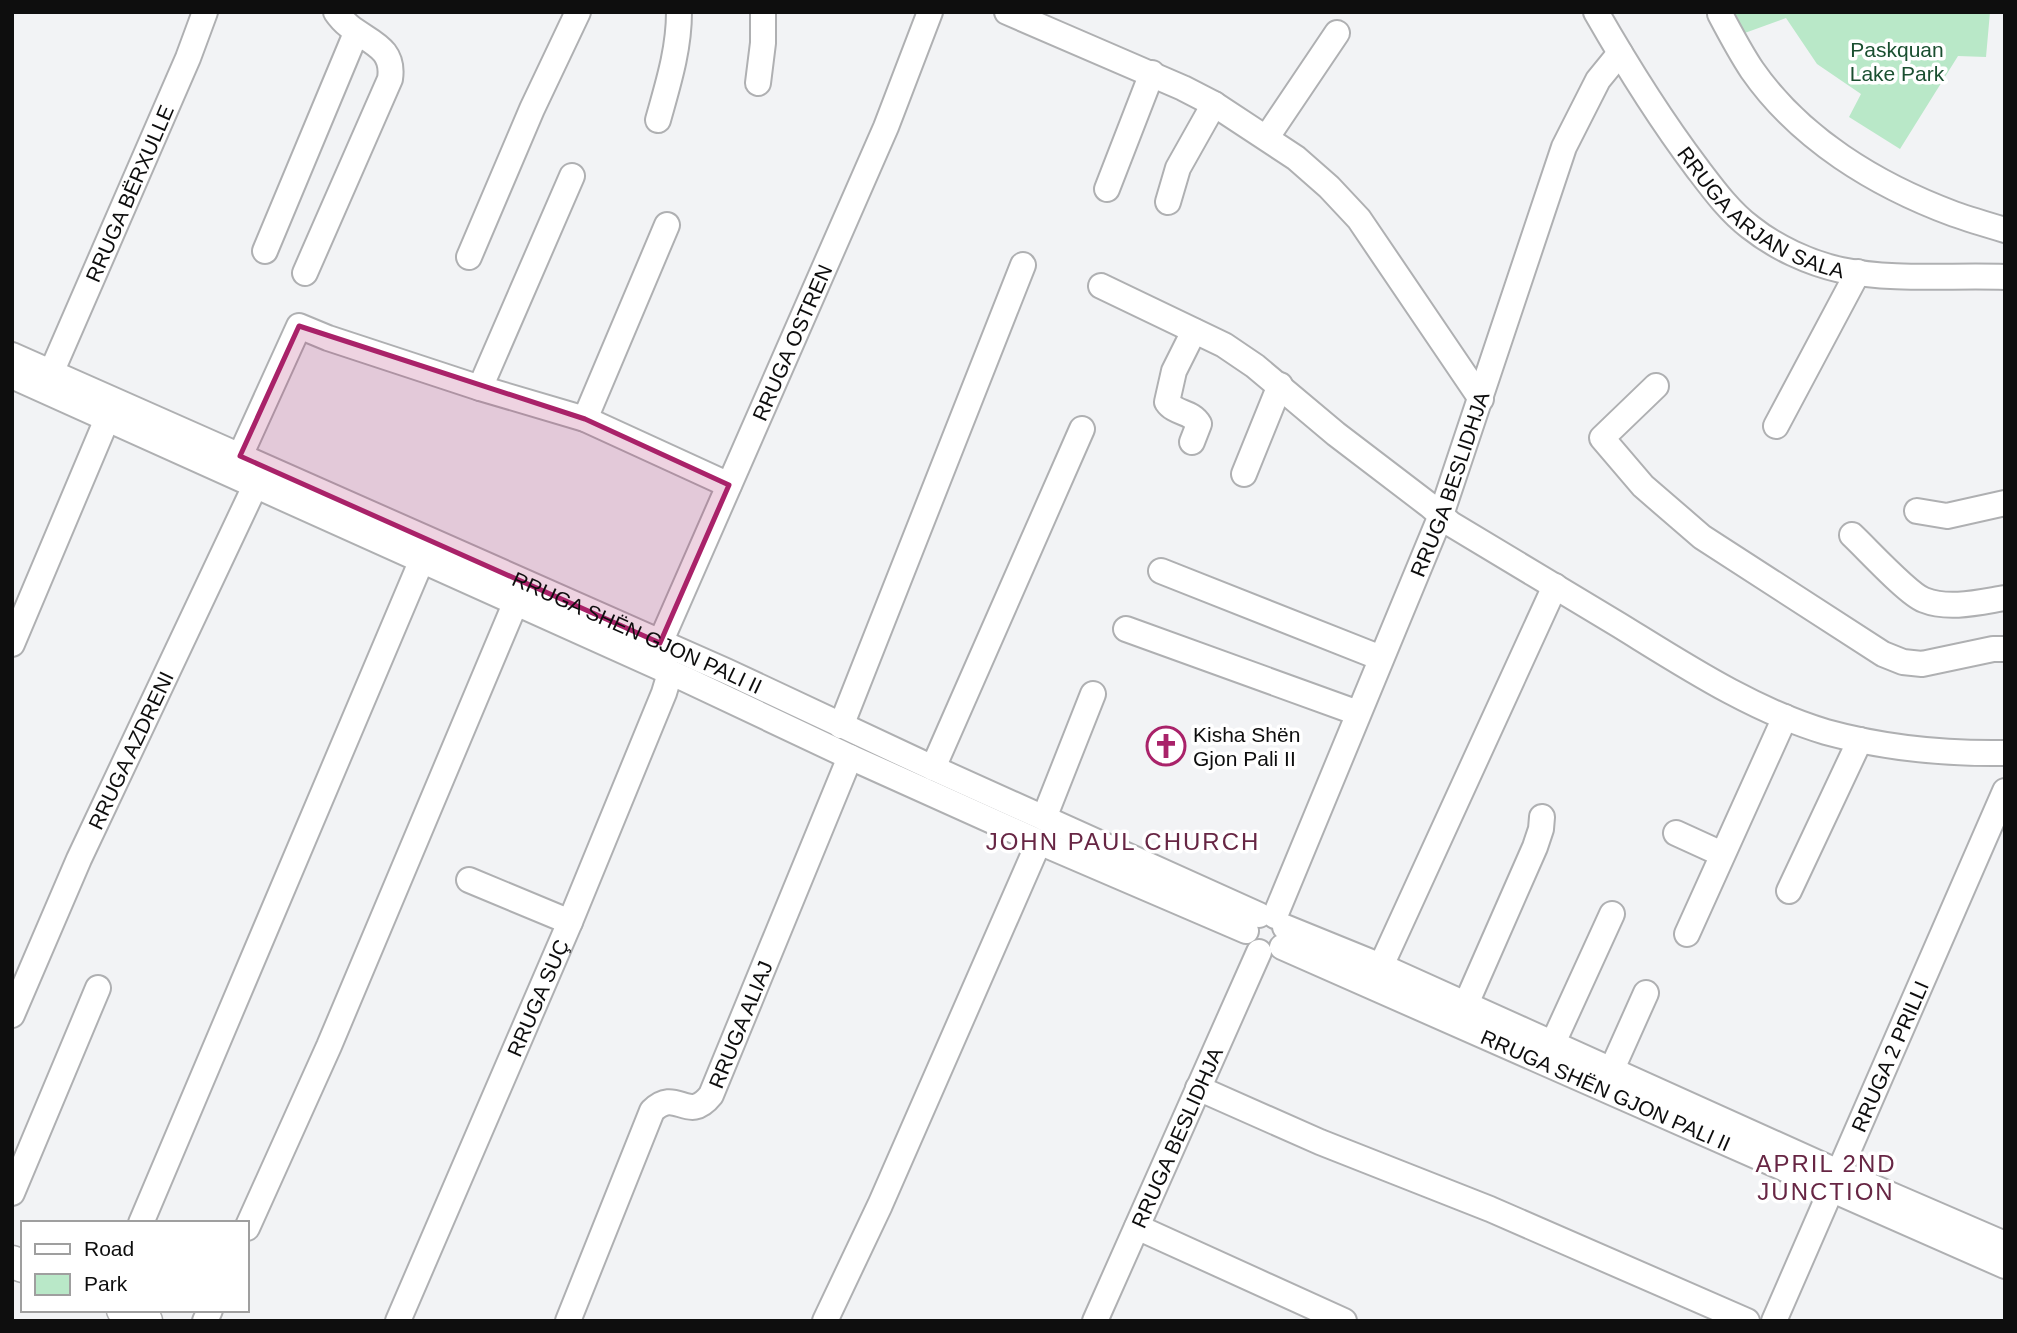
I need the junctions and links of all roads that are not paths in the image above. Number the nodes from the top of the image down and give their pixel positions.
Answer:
1 (205, 12) edge
2 (336, 12) edge
3 (578, 12) edge
4 (680, 12) edge
5 (762, 12) edge
6 (930, 12) edge
7 (1007, 12) edge
8 (1596, 12) edge
9 (1720, 14) dead end
10 (356, 33) junction
11 (1337, 33) dead end
12 (1620, 53) junction
13 (1152, 74) junction
14 (758, 83) dead end
15 (1214, 104) junction
16 (658, 120) dead end
17 (1267, 137) junction
18 (572, 176) dead end
19 (1107, 189) dead end
20 (1168, 202) dead end
21 (667, 225) dead end
22 (2005, 230) edge
23 (265, 251) dead end
24 (468, 257) dead end
25 (1023, 265) dead end
26 (1858, 272) junction
27 (305, 273) dead end
28 (2005, 277) edge
29 (1101, 286) dead end
30 (1194, 331) junction
31 (12, 355) edge
32 (51, 373) junction
33 (12, 376) edge
34 (1280, 385) junction
35 (1656, 386) dead end
36 (480, 388) junction
37 (1481, 399) junction
38 (107, 419) junction
39 (585, 419) junction
40 (1776, 426) dead end
41 (1082, 429) dead end
42 (1192, 442) dead end
43 (240, 456) junction
44 (1244, 474) dead end
45 (729, 485) junction
46 (255, 486) junction
47 (2005, 503) edge
48 (1917, 511) dead end
49 (1441, 515) junction
50 (1852, 535) dead end
51 (421, 562) junction
52 (1161, 571) dead end
53 (1555, 586) junction
54 (2005, 598) edge
55 (515, 604) junction
56 (1126, 629) dead end
57 (660, 643) junction
58 (12, 644) edge
59 (2005, 649) edge
60 (1381, 658) junction
61 (670, 673) junction
62 (1093, 694) dead end
63 (1358, 713) junction
64 (1785, 717) junction
65 (841, 726) junction
66 (1860, 740) junction
67 (2005, 753) edge
68 (850, 757) junction
69 (933, 768) junction
70 (2005, 792) edge
71 (1542, 817) dead end
72 (1041, 830) junction
73 (1676, 833) dead end
74 (1722, 854) junction
75 (469, 880) dead end
76 (1789, 891) dead end
77 (1612, 914) dead end
78 (569, 922) junction
79 (1268, 931) junction
80 (1687, 934) dead end
81 (1381, 966) junction
82 (98, 988) dead end
83 (1646, 993) dead end
84 (1466, 1004) junction
85 (12, 1015) edge
86 (1553, 1043) junction
87 (1612, 1069) junction
88 (1198, 1088) junction
89 (1834, 1181) junction
90 (12, 1192) edge
91 (142, 1221) edge
92 (248, 1226) edge
93 (1137, 1227) junction
94 (2002, 1236) edge
95 (2005, 1266) edge
96 (125, 1312) edge
97 (146, 1321) edge
98 (398, 1321) edge
99 (568, 1321) edge
100 (825, 1321) edge
101 (1095, 1321) edge
102 (1343, 1321) edge
103 (1747, 1321) edge
104 (1774, 1321) edge

1 - 32 street, RRUGA BËRXULLE
2 - 10 street
3 - 24 street
4 - 16 street
5 - 14 street
6 - 45 street, RRUGA OSTREN
7 - 13 street
8 - 12 street, RRUGA ARJAN SALA
9 - 22 street
10 - 23 street
10 - 27 street
11 - 17 street
12 - 26 street, RRUGA ARJAN SALA
12 - 37 street, RRUGA BESLIDHJA
13 - 15 street
13 - 19 street
15 - 17 street
15 - 20 street
17 - 37 street
18 - 36 street
21 - 39 street
25 - 65 street
26 - 28 street, RRUGA ARJAN SALA
26 - 40 street
29 - 30 street
30 - 34 street
30 - 42 street
31 - 32 street, RRUGA SHËN GJON PALI II
32 - 43 street, RRUGA SHËN GJON PALI II
33 - 38 street, RRUGA SHËN GJON PALI II
34 - 44 street
34 - 49 street
35 - 59 street
36 - 39 street
36 - 43 street
37 - 49 street, RRUGA BESLIDHJA
38 - 46 street, RRUGA SHËN GJON PALI II
38 - 58 street
39 - 45 street
41 - 69 street
43 - 57 street, RRUGA SHËN GJON PALI II
45 - 57 street, RRUGA OSTREN
46 - 51 street, RRUGA SHËN GJON PALI II
46 - 85 street, RRUGA AZDRENI
47 - 48 street
49 - 53 street
49 - 60 street, RRUGA BESLIDHJA
50 - 54 street
51 - 55 street, RRUGA SHËN GJON PALI II
51 - 91 street
52 - 60 street
53 - 64 street
53 - 81 street
55 - 61 street, RRUGA SHËN GJON PALI II
55 - 92 street
56 - 63 street
57 - 61 street
57 - 65 street, RRUGA SHËN GJON PALI II
60 - 63 street, RRUGA BESLIDHJA
61 - 68 street, RRUGA SHËN GJON PALI II
61 - 78 street, RRUGA SUÇ
62 - 72 street
63 - 79 street, RRUGA BESLIDHJA
64 - 66 street
64 - 74 street
65 - 69 street, RRUGA SHËN GJON PALI II
66 - 67 street
66 - 76 street
68 - 72 street, RRUGA SHËN GJON PALI II
68 - 99 street, RRUGA ALIAJ
69 - 72 street, RRUGA SHËN GJON PALI II
70 - 89 street, RRUGA 2 PRILLI
71 - 84 street
72 - 79 street, RRUGA SHËN GJON PALI II
72 - 100 street
73 - 74 street
74 - 80 street
75 - 78 street
77 - 86 street
78 - 98 street, RRUGA SUÇ
79 - 81 street, RRUGA SHËN GJON PALI II
79 - 88 street, RRUGA BESLIDHJA
79 - 89 street, RRUGA SHËN GJON PALI II
81 - 84 street, RRUGA SHËN GJON PALI II
82 - 90 street
83 - 87 street
84 - 86 street, RRUGA SHËN GJON PALI II
86 - 87 street, RRUGA SHËN GJON PALI II
87 - 89 street, RRUGA SHËN GJON PALI II
88 - 93 street, RRUGA BESLIDHJA
88 - 103 street
89 - 94 street, RRUGA SHËN GJON PALI II
89 - 95 street, RRUGA SHËN GJON PALI II
89 - 104 street, RRUGA 2 PRILLI
93 - 101 street, RRUGA BESLIDHJA
93 - 102 street
96 - 97 main road

